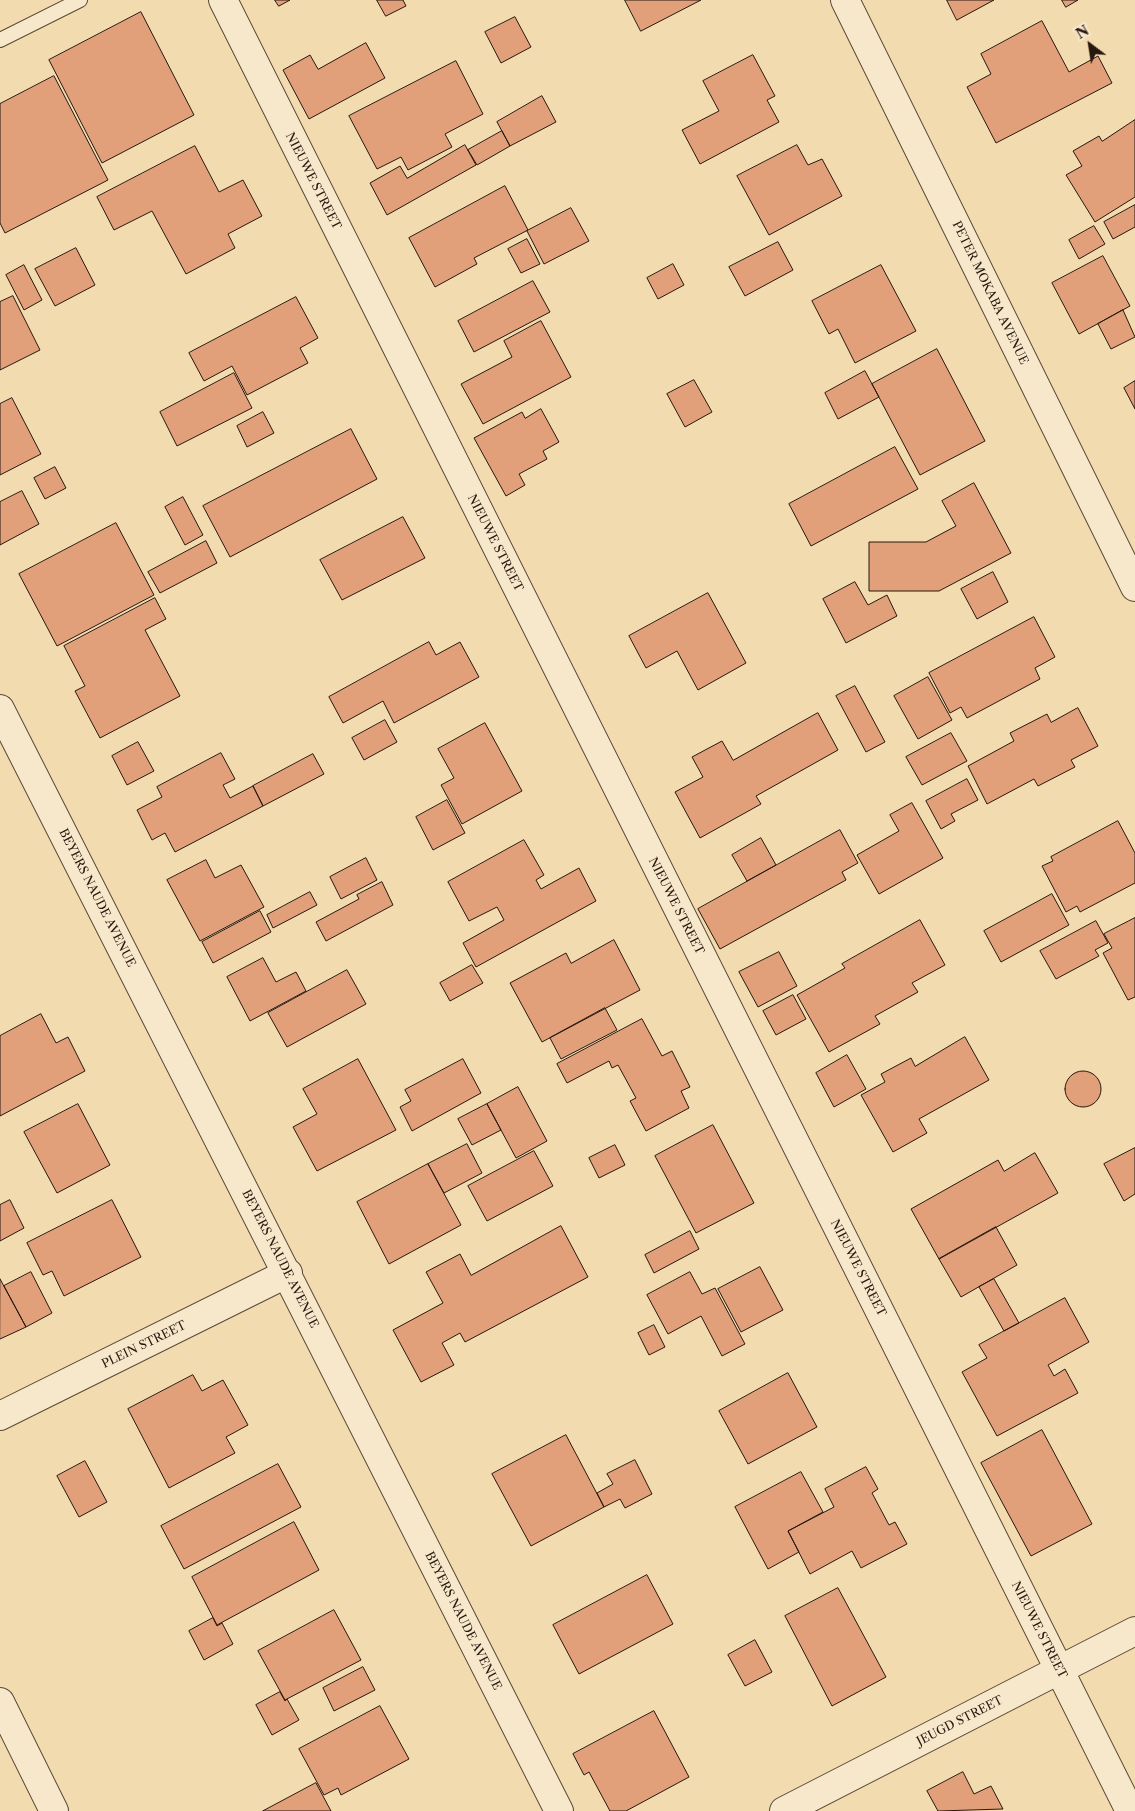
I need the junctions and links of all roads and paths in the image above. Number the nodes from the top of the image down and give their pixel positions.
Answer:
1 (80, 0) edge
2 (223, 0) edge
3 (845, 0) edge
4 (0, 40) edge
5 (1135, 587) edge
6 (0, 708) edge
7 (288, 1274) junction
8 (0, 1416) edge
9 (1135, 1631) edge
10 (1059, 1670) junction
11 (0, 1702) edge
12 (54, 1811) edge
13 (559, 1811) edge
14 (784, 1811) edge
15 (1130, 1811) edge

1 - 4 lane
2 - 10 street, NIEUWE STREET
3 - 5 street, PETER MOKABA AVENUE
6 - 7 street, BEYERS NAUDE AVENUE
7 - 8 street, PLEIN STREET
7 - 13 street, BEYERS NAUDE AVENUE
9 - 10 street, JEUGD STREET
10 - 14 street, JEUGD STREET
10 - 15 street, NIEUWE STREET
11 - 12 street

